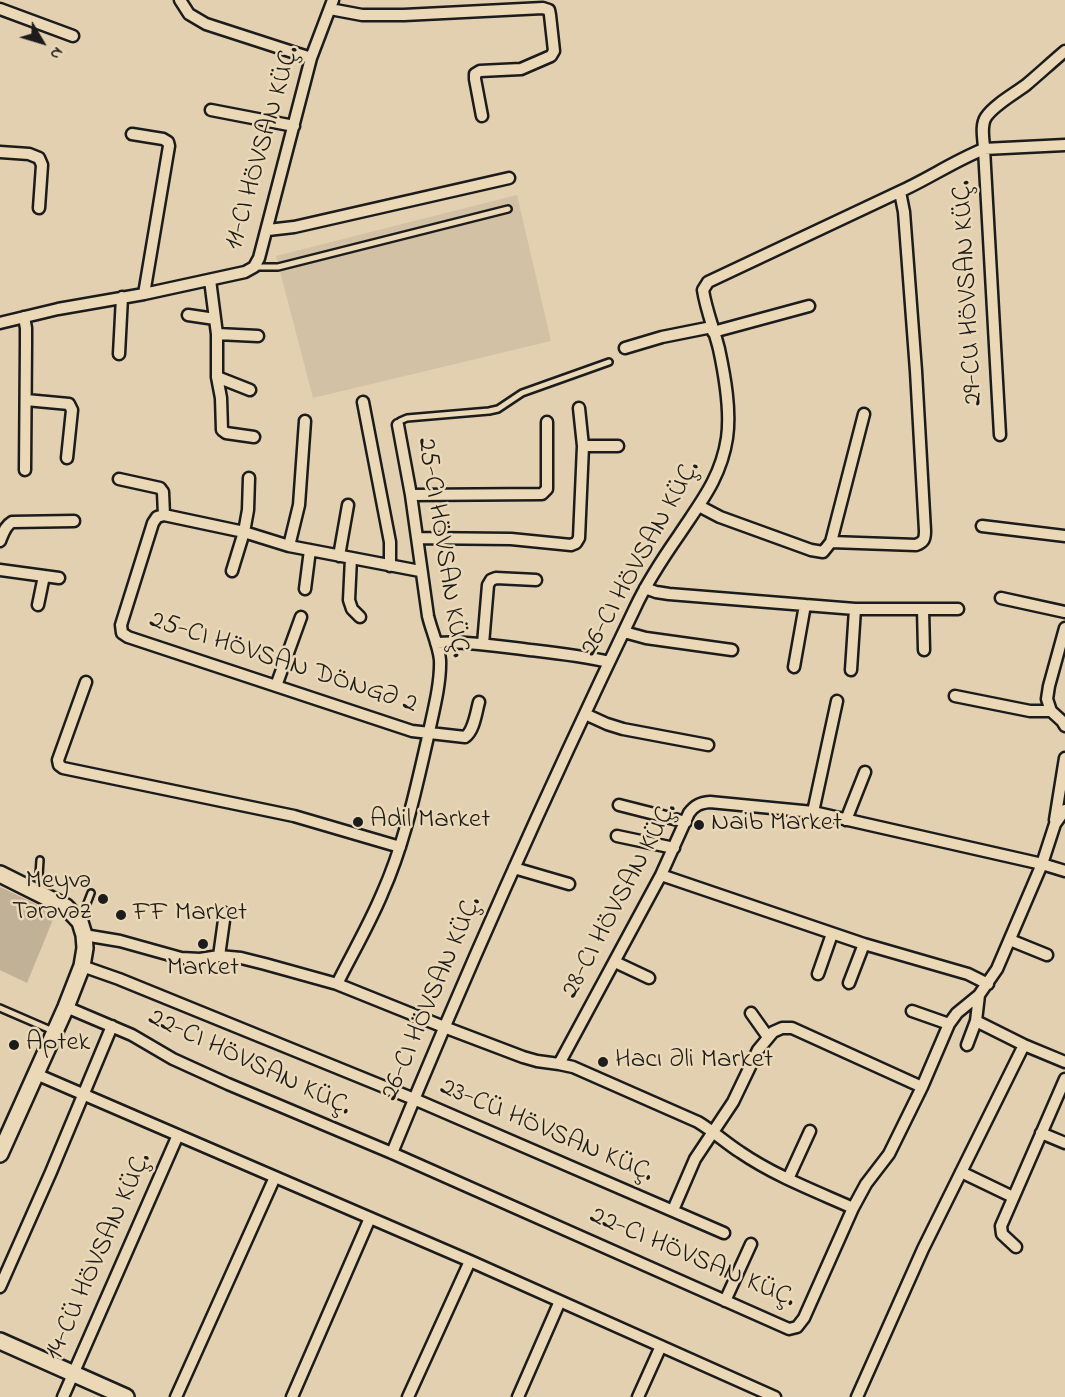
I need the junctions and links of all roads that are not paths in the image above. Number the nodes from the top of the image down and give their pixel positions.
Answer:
1 (180, 0) edge
2 (331, 5) edge
3 (0, 9) edge
4 (73, 36) dead end
5 (1065, 51) edge
6 (311, 58) junction
7 (211, 110) dead end
8 (482, 116) dead end
9 (294, 126) junction
10 (132, 134) dead end
11 (1065, 144) edge
12 (984, 149) junction
13 (0, 152) edge
14 (509, 178) dead end
15 (900, 192) junction
16 (39, 208) dead end
17 (508, 208) dead end
18 (268, 230) junction
19 (254, 267) junction
20 (210, 280) junction
21 (144, 294) junction
22 (123, 297) junction
23 (809, 306) dead end
24 (188, 315) dead end
25 (24, 317) junction
26 (215, 319) junction
27 (0, 323) edge
28 (713, 329) junction
29 (217, 334) junction
30 (258, 336) dead end
31 (625, 348) dead end
32 (119, 354) dead end
33 (609, 362) dead end
34 (217, 377) junction
35 (250, 390) dead end
36 (26, 400) junction
37 (363, 402) dead end
38 (579, 408) dead end
39 (864, 414) dead end
40 (305, 421) dead end
41 (547, 422) dead end
42 (398, 425) joint
43 (1000, 435) dead end
44 (254, 437) dead end
45 (583, 446) junction
46 (618, 446) dead end
47 (67, 459) dead end
48 (25, 470) dead end
49 (249, 478) dead end
50 (119, 479) dead end
51 (411, 495) junction
52 (348, 505) dead end
53 (699, 506) junction
54 (164, 515) junction
55 (74, 521) dead end
56 (982, 526) dead end
57 (244, 532) junction
58 (1065, 536) edge
59 (417, 538) junction
60 (0, 541) edge
61 (831, 542) junction
62 (289, 546) junction
63 (310, 550) junction
64 (339, 556) junction
65 (351, 558) junction
66 (390, 566) junction
67 (0, 570) edge
68 (232, 571) dead end
69 (420, 571) junction
70 (44, 576) junction
71 (59, 578) dead end
72 (536, 580) dead end
73 (645, 588) junction
74 (305, 589) dead end
75 (1001, 598) dead end
76 (38, 605) dead end
77 (805, 605) junction
78 (855, 609) junction
79 (923, 609) junction
80 (958, 609) dead end
81 (1065, 612) edge
82 (301, 617) dead end
83 (360, 617) dead end
84 (1065, 628) edge
85 (624, 632) junction
86 (435, 643) junction
87 (483, 644) junction
88 (732, 650) dead end
89 (924, 650) dead end
90 (609, 662) junction
91 (794, 667) dead end
92 (851, 670) dead end
93 (86, 682) dead end
94 (276, 686) junction
95 (955, 696) dead end
96 (837, 701) dead end
97 (478, 702) dead end
98 (1051, 711) junction
99 (585, 714) junction
100 (1065, 726) edge
101 (429, 733) junction
102 (708, 745) dead end
103 (1065, 758) edge
104 (865, 772) dead end
105 (619, 805) dead end
106 (1065, 810) edge
107 (813, 812) junction
108 (846, 820) junction
109 (686, 822) junction
110 (1055, 824) junction
111 (617, 836) dead end
112 (400, 847) junction
113 (674, 848) junction
114 (40, 860) dead end
115 (1042, 864) junction
116 (514, 868) junction
117 (1065, 871) edge
118 (0, 874) edge
119 (661, 875) junction
120 (569, 884) dead end
121 (38, 892) junction
122 (91, 892) dead end
123 (225, 913) dead end
124 (82, 929) junction
125 (832, 934) junction
126 (1010, 940) junction
127 (864, 944) junction
128 (1047, 955) dead end
129 (219, 956) junction
130 (615, 962) junction
131 (82, 966) junction
132 (818, 974) dead end
133 (649, 978) dead end
134 (849, 983) dead end
135 (338, 984) junction
136 (987, 984) junction
137 (979, 995) junction
138 (66, 1007) junction
139 (2, 1010) edge
140 (912, 1011) dead end
141 (751, 1013) dead end
142 (976, 1021) junction
143 (949, 1024) junction
144 (112, 1026) junction
145 (444, 1027) junction
146 (55, 1032) junction
147 (768, 1037) junction
148 (967, 1045) dead end
149 (1024, 1045) junction
150 (1065, 1062) edge
151 (559, 1064) junction
152 (36, 1074) junction
153 (1065, 1079) edge
154 (922, 1087) junction
155 (83, 1094) junction
156 (414, 1100) junction
157 (714, 1131) junction
158 (810, 1131) dead end
159 (1041, 1133) junction
160 (178, 1135) junction
161 (1065, 1143) edge
162 (392, 1153) junction
163 (0, 1154) edge
164 (961, 1172) junction
165 (275, 1177) junction
166 (788, 1179) junction
167 (1013, 1197) junction
168 (853, 1208) junction
169 (673, 1210) junction
170 (370, 1218) junction
171 (724, 1233) dead end
172 (751, 1244) dead end
173 (1016, 1248) dead end
174 (470, 1261) junction
175 (0, 1287) edge
176 (560, 1301) junction
177 (725, 1301) junction
178 (0, 1341) edge
179 (661, 1346) junction
180 (73, 1374) junction
181 (752, 1392) edge
182 (63, 1397) edge
183 (126, 1397) edge
184 (176, 1397) edge
185 (292, 1397) edge
186 (408, 1397) edge
187 (518, 1397) edge
188 (638, 1397) edge
189 (775, 1397) edge
190 (857, 1397) edge

1 - 6 street
2 - 6 street, 11-CI HÖVSAN KÜÇ.
2 - 8 street
3 - 4 street
5 - 12 street, 29-CU HÖVSAN KÜÇ.
6 - 9 street, 11-CI HÖVSAN KÜÇ.
7 - 9 street
9 - 18 street, 11-CI HÖVSAN KÜÇ.
10 - 21 street
11 - 12 street
12 - 15 street
12 - 43 street, 29-CU HÖVSAN KÜÇ.
13 - 16 street
14 - 18 street
15 - 28 street
15 - 61 street
17 - 19 lane
18 - 19 street, 11-CI HÖVSAN KÜÇ.
19 - 20 street, 11-CI HÖVSAN KÜÇ.
20 - 21 street, 11-CI HÖVSAN KÜÇ.
20 - 26 street
21 - 22 street, 11-CI HÖVSAN KÜÇ.
22 - 25 street, 11-CI HÖVSAN KÜÇ.
22 - 32 street
23 - 28 street
24 - 26 street
25 - 27 street, 11-CI HÖVSAN KÜÇ.
25 - 36 street
26 - 29 street
28 - 31 street
28 - 53 street
29 - 30 street
29 - 34 street
33 - 42 lane
34 - 35 street
34 - 44 street
36 - 47 street
36 - 48 street
37 - 66 street
38 - 45 street
39 - 61 street
40 - 62 street
41 - 51 street
42 - 51 street, 25-CI HÖVSAN KÜÇ.
45 - 46 street
45 - 59 street
49 - 57 street
50 - 54 street
51 - 59 street, 25-CI HÖVSAN KÜÇ.
52 - 64 street
53 - 61 street
53 - 73 street
54 - 57 street
54 - 94 street, 25-CI HÖVSAN DÖNGƏ 2
55 - 60 street
56 - 58 street
57 - 62 street
57 - 68 street
59 - 69 street, 25-CI HÖVSAN KÜÇ.
62 - 63 street
63 - 64 street
63 - 74 street
64 - 65 street
65 - 66 street
65 - 83 street
66 - 69 street
67 - 70 street
69 - 86 street, 25-CI HÖVSAN KÜÇ.
70 - 71 street
70 - 76 street
72 - 87 street
73 - 77 street
73 - 85 street
75 - 81 street
77 - 78 street
77 - 91 street
78 - 79 street
78 - 92 street
79 - 80 street
79 - 89 street
82 - 94 street
84 - 98 street
85 - 88 street
85 - 90 street
86 - 87 street
86 - 101 street, 25-CI HÖVSAN KÜÇ.
87 - 90 street
90 - 99 street
93 - 112 street
94 - 101 street, 25-CI HÖVSAN DÖNGƏ 2
95 - 98 street
96 - 107 street
97 - 101 street, 25-CI HÖVSAN DÖNGƏ 2
98 - 100 street
99 - 102 street
99 - 116 street
101 - 112 street, 25-CI HÖVSAN KÜÇ.
103 - 110 street
104 - 108 street
105 - 109 street
106 - 110 street, 22-CI HÖVSAN KÜÇ.
107 - 108 street, 28-CI HÖVSAN KÜÇ.
107 - 109 street, 28-CI HÖVSAN KÜÇ.
108 - 115 street, 28-CI HÖVSAN KÜÇ.
109 - 113 street, 28-CI HÖVSAN KÜÇ.
110 - 115 street, 22-CI HÖVSAN KÜÇ.
111 - 113 street
112 - 135 street, 25-CI HÖVSAN KÜÇ.
113 - 119 street, 28-CI HÖVSAN KÜÇ.
114 - 121 lane
115 - 117 street, 28-CI HÖVSAN KÜÇ.
115 - 126 street, 22-CI HÖVSAN KÜÇ.
116 - 120 street
116 - 145 street
118 - 121 main road
119 - 125 street
119 - 130 street, 28-CI HÖVSAN KÜÇ.
121 - 124 main road
122 - 124 lane
123 - 129 street
124 - 129 street
124 - 131 main road
125 - 127 street
125 - 132 street
126 - 128 street
126 - 136 street, 22-CI HÖVSAN KÜÇ.
127 - 134 street
127 - 136 street
129 - 135 street
130 - 133 street
130 - 151 street, 28-CI HÖVSAN KÜÇ.
131 - 138 main road
131 - 156 street, 23-CÜ HÖVSAN KÜÇ.
135 - 145 street
136 - 137 street, 22-CI HÖVSAN KÜÇ.
137 - 142 street
137 - 143 street, 22-CI HÖVSAN KÜÇ.
138 - 144 street, 22-CI HÖVSAN KÜÇ.
138 - 146 main road
139 - 146 lane
140 - 143 street
141 - 147 street
142 - 148 street
142 - 149 street
143 - 154 street, 22-CI HÖVSAN KÜÇ.
144 - 155 street
144 - 162 street, 22-CI HÖVSAN KÜÇ.
145 - 151 street
145 - 156 street
146 - 152 main road
147 - 154 street
147 - 157 street
149 - 150 street
149 - 164 street
151 - 157 street
152 - 155 street
152 - 163 main road
153 - 159 street
154 - 168 street, 22-CI HÖVSAN KÜÇ.
155 - 160 street
155 - 175 street
156 - 162 street
156 - 169 street, 23-CÜ HÖVSAN KÜÇ.
157 - 166 street
157 - 169 street
158 - 166 street
159 - 161 street
159 - 167 street
160 - 165 street
160 - 180 street, 14-CÜ HÖVSAN KÜÇ.
162 - 177 street, 22-CI HÖVSAN KÜÇ.
164 - 167 street
164 - 190 street
165 - 170 street
165 - 184 street
166 - 168 street
167 - 173 street
168 - 177 street, 22-CI HÖVSAN KÜÇ.
169 - 171 street, 23-CÜ HÖVSAN KÜÇ.
170 - 174 street
170 - 185 street
172 - 177 street
174 - 176 street
174 - 186 street
176 - 179 street
176 - 187 street
178 - 180 main road
179 - 181 street
179 - 188 street
180 - 182 street, 14-CÜ HÖVSAN KÜÇ.
180 - 183 main road
181 - 189 street

